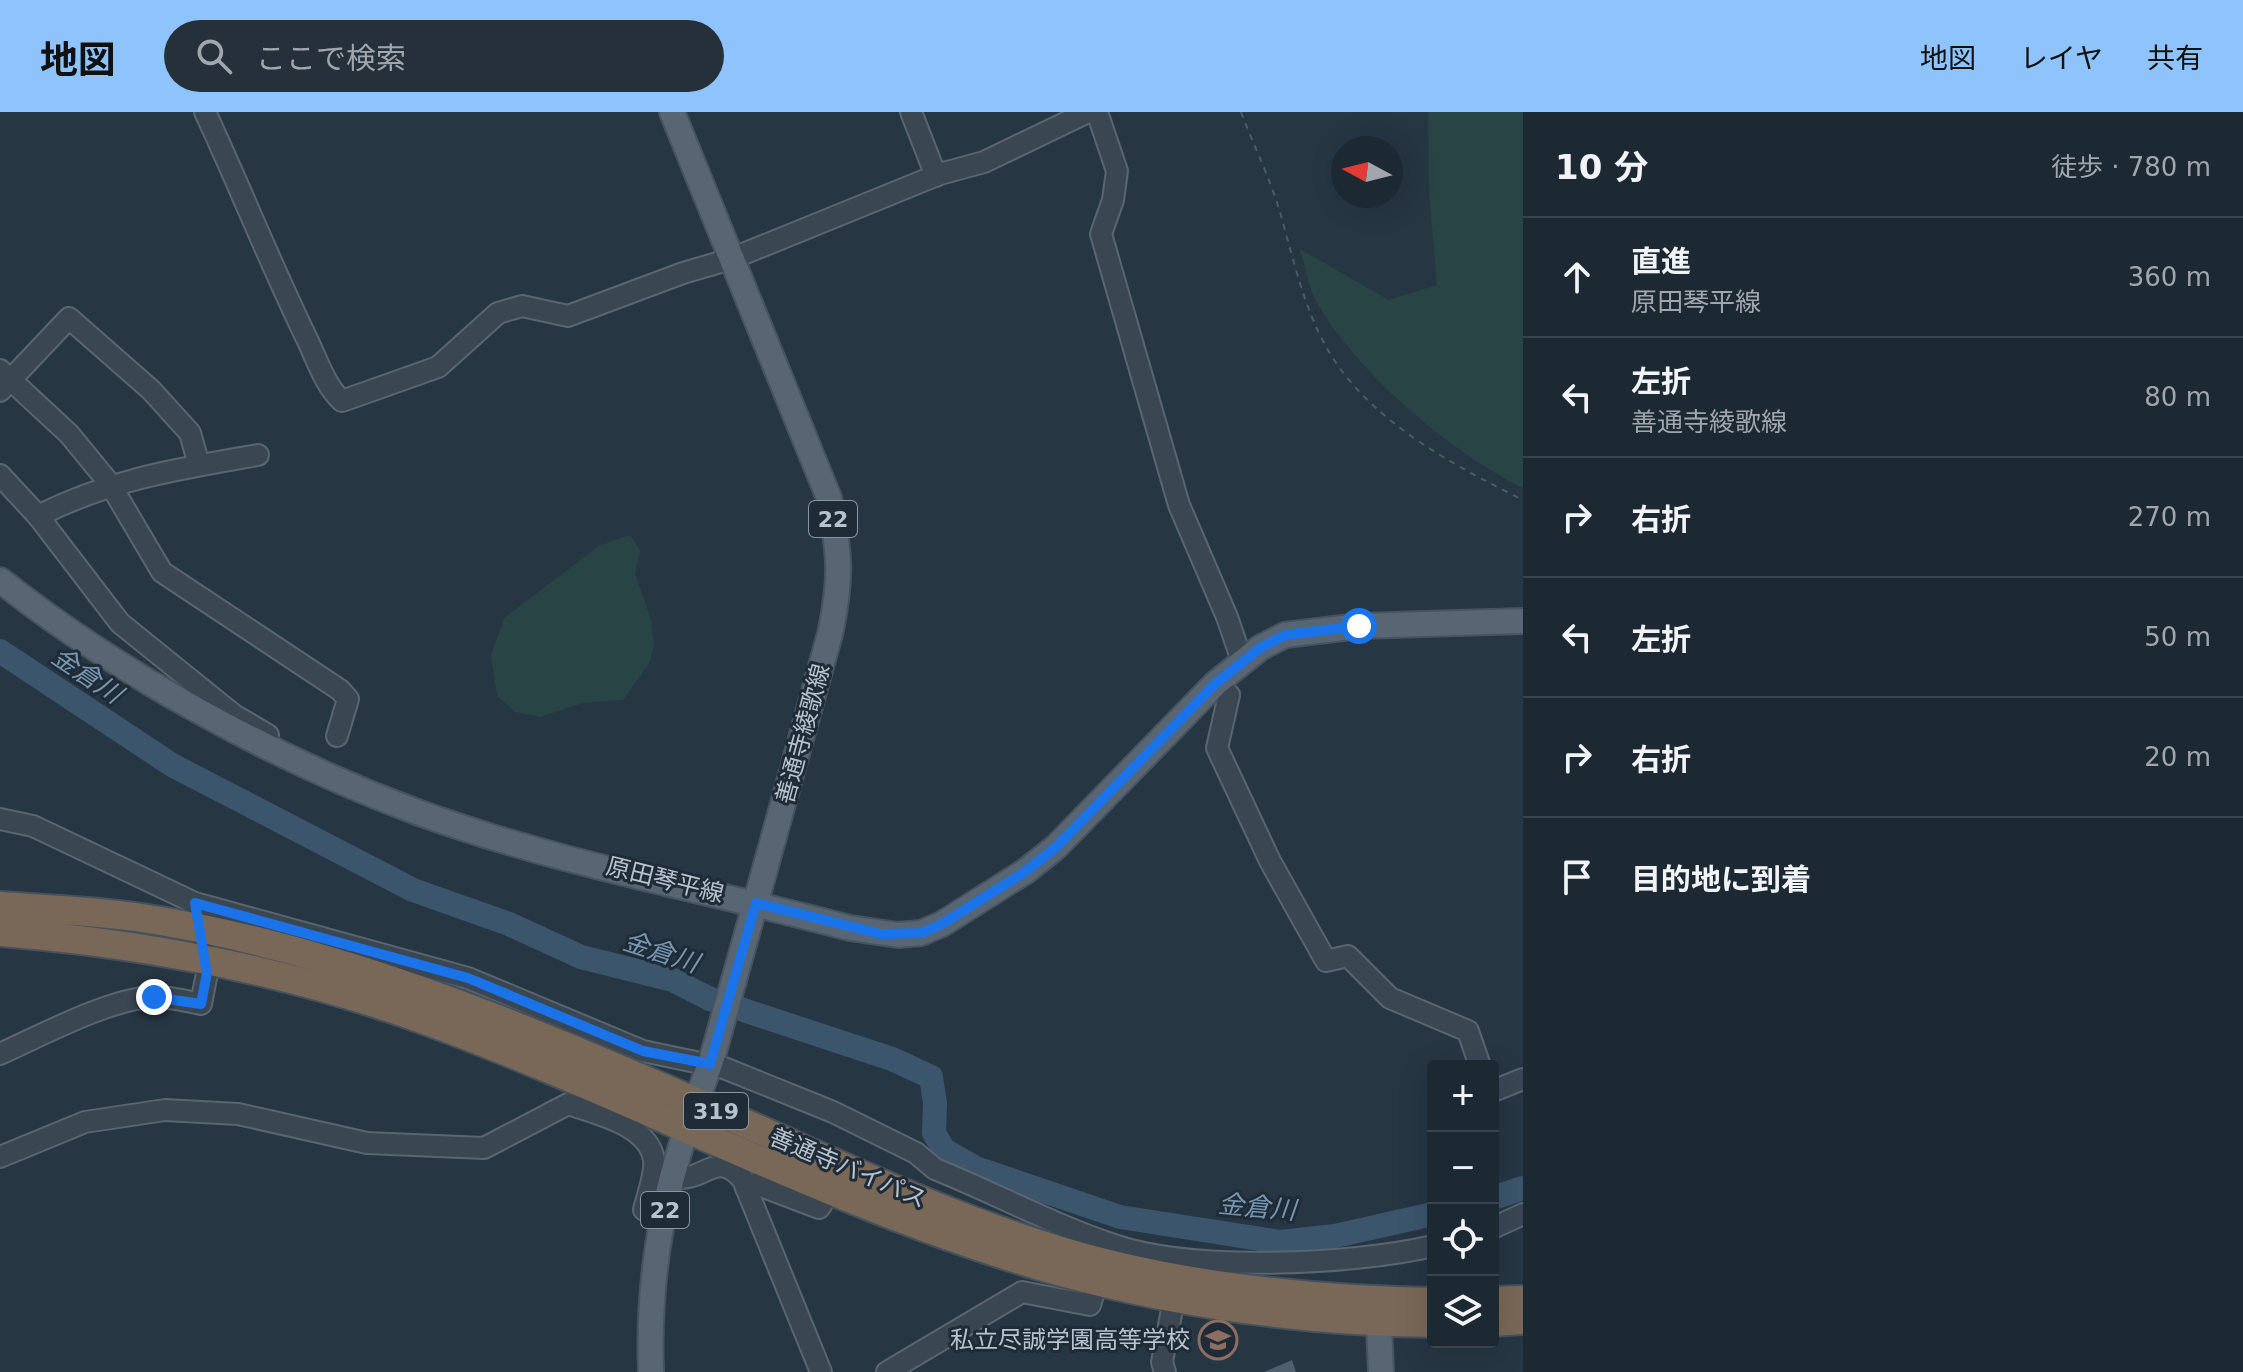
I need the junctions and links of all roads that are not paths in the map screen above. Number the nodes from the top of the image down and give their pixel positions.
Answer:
1 (205, 112) edge
2 (672, 112) edge
3 (911, 112) edge
4 (1088, 112) edge
5 (1097, 112) edge
6 (936, 176) junction
7 (731, 259) junction
8 (4, 380) edge
9 (258, 455) dead end
10 (199, 465) junction
11 (0, 475) edge
12 (110, 484) junction
13 (38, 516) junction
14 (0, 580) edge
15 (1523, 621) edge
16 (1242, 661) junction
17 (1215, 684) junction
18 (337, 736) dead end
19 (280, 750) junction
20 (0, 819) edge
21 (756, 903) junction
22 (0, 906) edge
23 (197, 916) junction
24 (0, 932) edge
25 (204, 958) junction
26 (0, 1054) edge
27 (711, 1059) junction
28 (1478, 1060) edge
29 (1523, 1079) edge
30 (1499, 1089) edge
31 (697, 1103) junction
32 (687, 1129) junction
33 (0, 1157) edge
34 (674, 1177) junction
35 (746, 1188) junction
36 (832, 1189) junction
37 (1523, 1214) edge
38 (664, 1216) junction
39 (1499, 1225) edge
40 (1427, 1247) edge
41 (1097, 1282) junction
42 (1174, 1299) junction
43 (1523, 1300) edge
44 (1499, 1301) edge
45 (1427, 1303) edge
46 (1378, 1312) junction
47 (1523, 1320) edge
48 (1427, 1322) edge
49 (1499, 1322) edge
50 (651, 1372) edge
51 (821, 1372) edge
52 (887, 1372) edge
53 (1165, 1372) edge
54 (1381, 1372) edge

1 - 7 street
2 - 7 main road, 善通寺綾歌線 / 22
3 - 6 street
4 - 6 street
5 - 16 street
6 - 7 street
7 - 21 main road, 善通寺綾歌線 / 22
8 - 10 street
8 - 12 street
9 - 10 street
10 - 12 street
11 - 13 street
12 - 13 street
12 - 18 street
13 - 19 street
14 - 19 main road, 原田琴平線
15 - 16 main road, 原田琴平線
16 - 17 main road, 原田琴平線
17 - 21 main road, 原田琴平線
17 - 28 street
19 - 21 main road, 原田琴平線
20 - 23 street
21 - 27 main road, 善通寺綾歌線 / 22
22 - 23 highway, 善通寺バイパス / 319
23 - 25 street
23 - 27 street
23 - 31 highway, 善通寺バイパス / 319
24 - 25 highway, 善通寺バイパス / 319
25 - 26 street
25 - 32 highway, 善通寺バイパス / 319
27 - 31 main road, 善通寺綾歌線 / 22
27 - 40 street
29 - 30 street
31 - 32 main road, 善通寺綾歌線 / 22
31 - 46 highway, 善通寺バイパス / 319
32 - 34 main road, 善通寺綾歌線 / 22
32 - 36 highway, 善通寺バイパス / 319
33 - 38 street
34 - 35 street
34 - 38 main road, 善通寺綾歌線 / 22
35 - 36 street
35 - 51 street
36 - 41 highway, 善通寺バイパス / 319
37 - 39 street
38 - 50 main road, 善通寺綾歌線 / 22
41 - 42 highway, 善通寺バイパス / 319
41 - 52 street
42 - 46 highway, 善通寺バイパス / 319
42 - 53 street
43 - 44 highway
45 - 46 highway, 善通寺バイパス / 319
46 - 48 highway, 善通寺バイパス / 319
46 - 54 main road
47 - 49 highway

